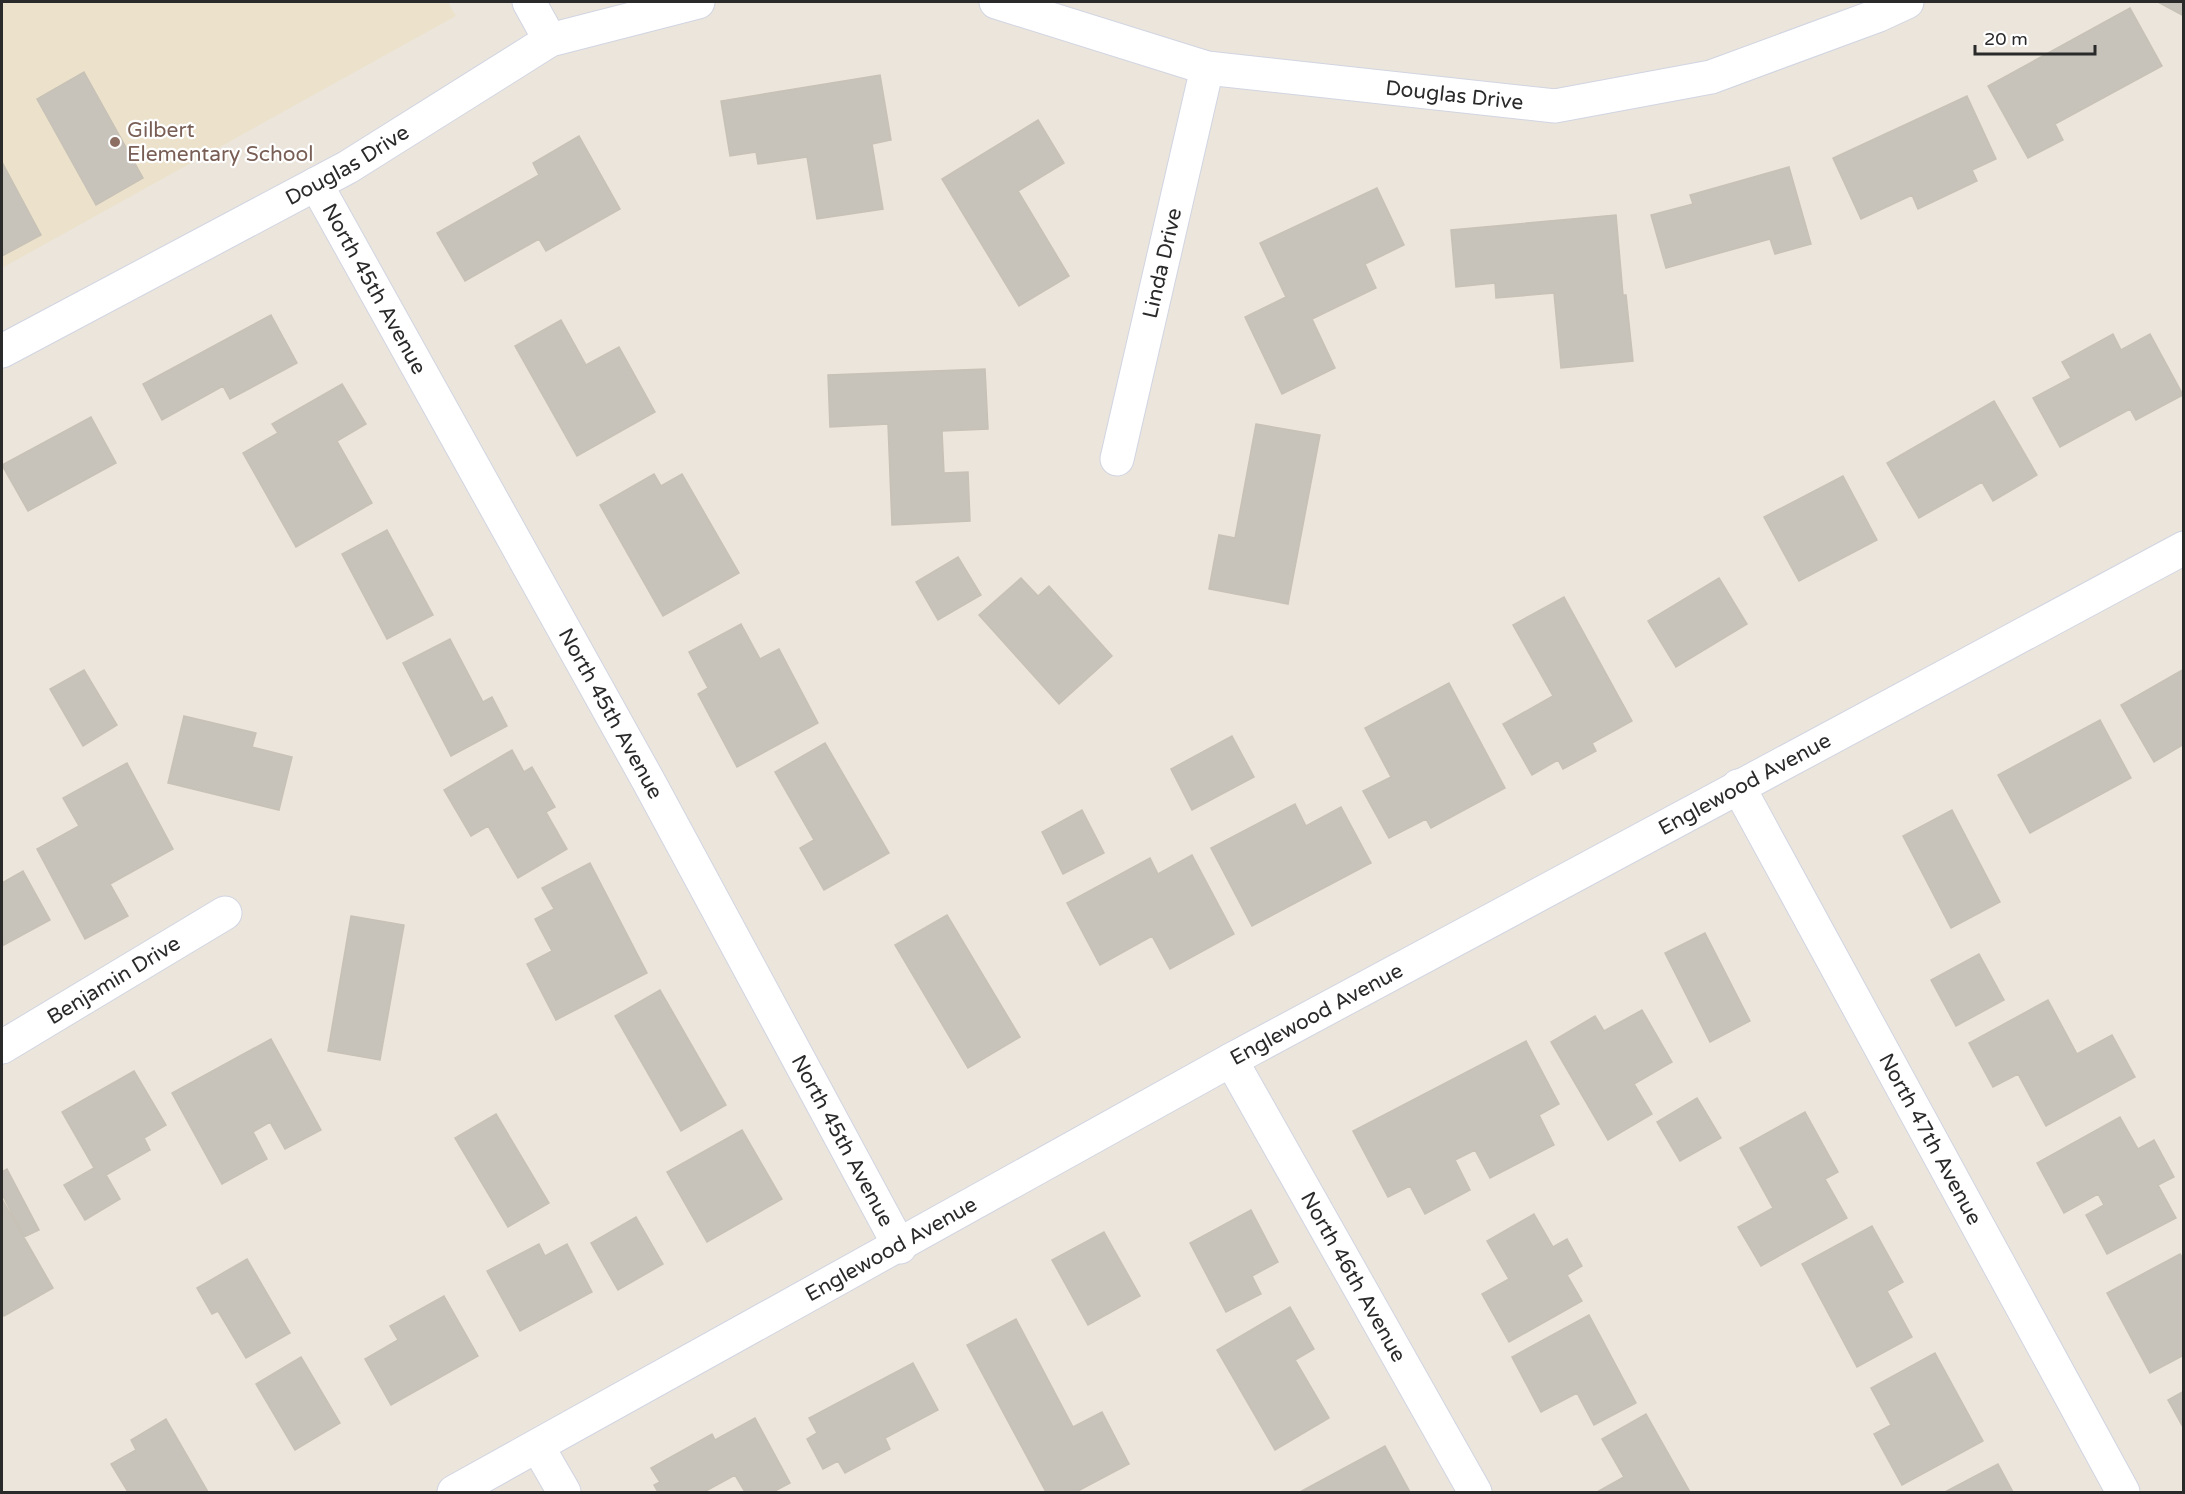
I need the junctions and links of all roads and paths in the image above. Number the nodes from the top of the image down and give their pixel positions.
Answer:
1 (529, 2) edge
2 (699, 2) edge
3 (996, 2) edge
4 (1907, 2) edge
5 (550, 40) junction
6 (1207, 68) junction
7 (316, 184) junction
8 (2, 351) edge
9 (1117, 459) dead end
10 (2184, 548) edge
11 (1738, 786) junction
12 (225, 913) dead end
13 (2, 1047) edge
14 (1231, 1060) junction
15 (900, 1247) junction
16 (538, 1447) junction
17 (454, 1492) edge
18 (564, 1492) edge
19 (1475, 1492) edge
20 (2123, 1492) edge

1 - 5 street
2 - 5 street, Douglas Drive
3 - 6 street, Douglas Drive
4 - 6 street, Douglas Drive
5 - 7 street, Douglas Drive
6 - 9 street, Linda Drive
7 - 8 street, Douglas Drive
7 - 15 street, North 45th Avenue
10 - 11 street, Englewood Avenue
11 - 14 street, Englewood Avenue
11 - 20 street, North 47th Avenue
12 - 13 street, Benjamin Drive
14 - 15 street, Englewood Avenue
14 - 19 street, North 46th Avenue
15 - 16 street, Englewood Avenue
16 - 17 street, Englewood Avenue
16 - 18 street

